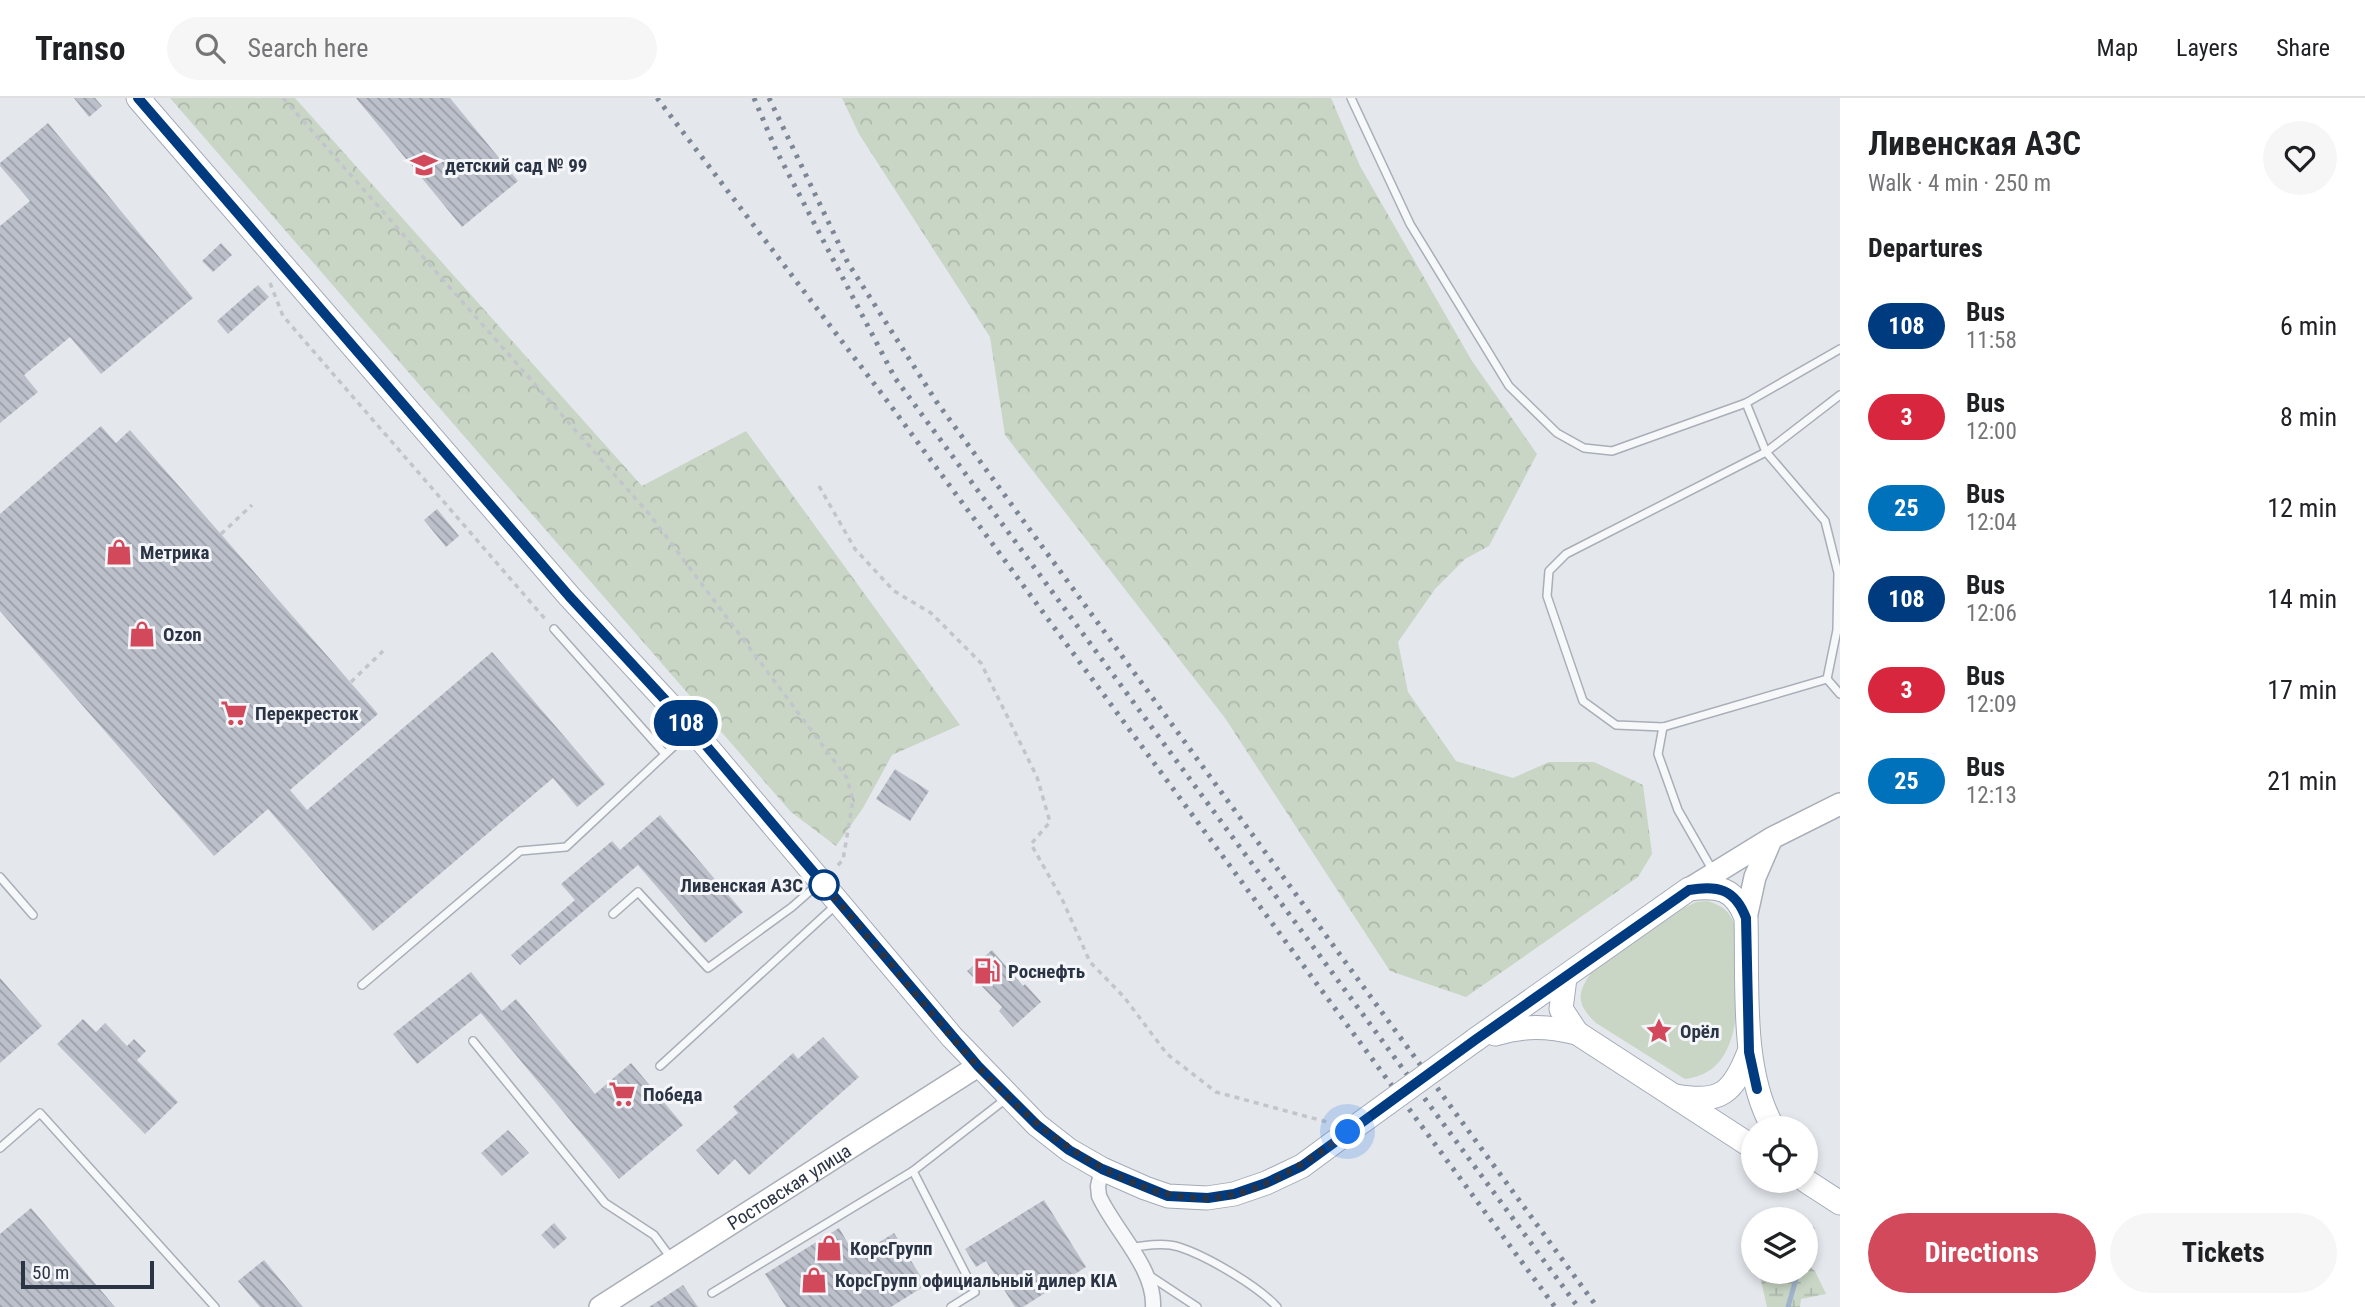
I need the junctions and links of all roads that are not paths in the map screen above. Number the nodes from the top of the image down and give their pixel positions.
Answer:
1 (138, 98) edge
2 (1350, 98) edge
3 (1840, 349) edge
4 (1840, 396) edge
5 (1746, 403) junction
6 (1766, 452) junction
7 (554, 629) road end
8 (1827, 679) junction
9 (1840, 694) edge
10 (1662, 727) junction
11 (692, 729) junction
12 (665, 754) junction
13 (1840, 804) edge
14 (1772, 838) junction
15 (1715, 874) junction
16 (0, 877) edge
17 (821, 882) junction
18 (1689, 890) junction
19 (839, 902) junction
20 (612, 914) dead end
21 (33, 915) dead end
22 (1746, 918) junction
23 (1565, 978) junction
24 (362, 985) dead end
25 (1577, 1033) junction
26 (1475, 1040) junction
27 (473, 1041) dead end
28 (1749, 1052) junction
29 (660, 1066) dead end
30 (978, 1066) junction
31 (1669, 1094) junction
32 (1009, 1097) junction
33 (1768, 1116) edge
34 (1741, 1141) edge
35 (0, 1148) edge
36 (1102, 1169) junction
37 (913, 1171) junction
38 (1818, 1187) edge
39 (1840, 1203) edge
40 (1129, 1247) junction
41 (674, 1261) junction
42 (1146, 1274) junction
43 (712, 1293) dead end
44 (215, 1307) edge
45 (600, 1307) edge
46 (951, 1307) edge
47 (1153, 1307) edge
48 (1198, 1307) edge
49 (1277, 1307) edge

1 - 11 main road
2 - 5 lane
3 - 5 lane
4 - 6 lane
5 - 6 lane
6 - 8 lane
6 - 10 lane
7 - 12 lane
8 - 9 lane
8 - 10 lane
10 - 15 lane
11 - 12 lane
11 - 17 main road
12 - 24 lane
13 - 14 street
14 - 15 street
14 - 22 street
15 - 18 street
16 - 21 lane
17 - 19 main road
17 - 20 lane
18 - 22 main road
18 - 23 main road
19 - 29 lane
19 - 30 main road
22 - 28 main road
23 - 25 main road
23 - 26 main road
25 - 26 main road
25 - 31 main road
26 - 36 main road, bridge
27 - 41 lane
28 - 31 main road
28 - 33 main road
30 - 32 main road
30 - 41 street, Ростовская улица
31 - 34 main road
32 - 36 main road
32 - 37 lane
35 - 44 lane
36 - 40 street
37 - 43 lane
37 - 46 lane
38 - 39 main road
40 - 42 street
40 - 49 lane
41 - 45 street, Ростовская улица
42 - 47 street
42 - 48 lane

